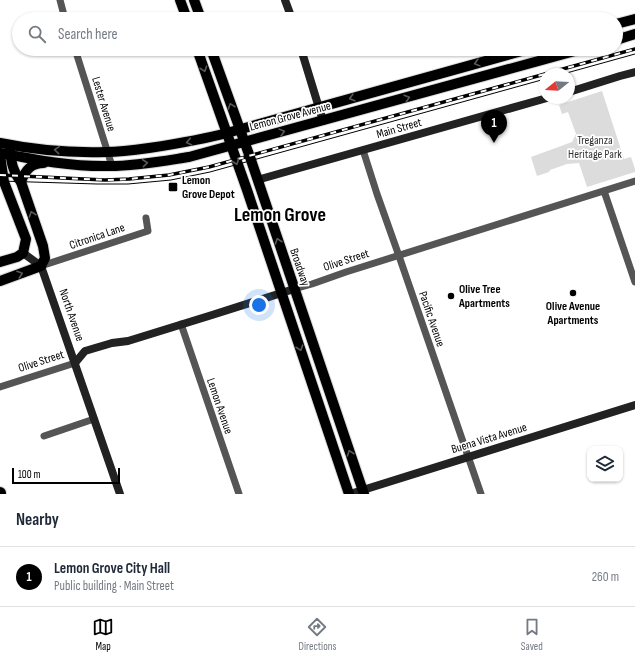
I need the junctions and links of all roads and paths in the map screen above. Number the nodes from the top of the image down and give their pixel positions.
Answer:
1 (60, 0) edge
2 (180, 0) edge
3 (194, 0) edge
4 (285, 0) edge
5 (64, 12) edge
6 (184, 12) edge
7 (198, 12) edge
8 (289, 12) edge
9 (635, 19) edge
10 (623, 22) edge
11 (635, 34) edge
12 (623, 38) edge
13 (77, 56) edge
14 (200, 56) edge
15 (213, 56) edge
16 (303, 56) edge
17 (504, 56) edge
18 (557, 56) edge
19 (635, 72) edge
20 (575, 90) edge
21 (539, 100) edge
22 (319, 108) junction
23 (323, 121) junction
24 (239, 129) junction
25 (227, 133) junction
26 (244, 142) junction
27 (231, 146) junction
28 (4, 150) edge
29 (363, 150) junction
30 (107, 152) junction
31 (56, 163) junction
32 (112, 166) junction
33 (257, 180) junction
34 (635, 181) edge
35 (21, 182) junction
36 (604, 191) junction
37 (146, 218) dead end
38 (23, 253) junction
39 (399, 256) junction
40 (0, 262) edge
41 (41, 266) junction
42 (0, 281) edge
43 (635, 282) edge
44 (294, 289) junction
45 (281, 292) junction
46 (181, 324) junction
47 (75, 363) junction
48 (0, 387) edge
49 (635, 404) edge
50 (94, 418) junction
51 (44, 436) dead end
52 (468, 457) junction
53 (364, 492) edge
54 (120, 494) edge
55 (239, 494) edge
56 (350, 494) edge
57 (481, 494) edge

1 - 5 street
2 - 6 main road
3 - 7 main road
4 - 8 street
9 - 10 main road
11 - 12 main road
13 - 30 street, Lester Avenue
14 -> 25 main road
24 -> 15 main road, Broadway
16 - 22 street
17 -> 22 main road, Lemon Grove Avenue
23 -> 18 main road, Lemon Grove Avenue
19 - 20 street
21 - 29 street, Main Street
22 - 23 street
22 - 24 main road, Lemon Grove Avenue
26 -> 23 main road, Lemon Grove Avenue
24 - 25 main road, Lemon Grove Avenue
24 - 26 main road, Broadway
25 - 27 main road
25 -> 30 main road, Lemon Grove Avenue
26 - 27 main road, Lemon Grove Avenue
26 - 33 main road, Broadway
32 -> 27 main road, Lemon Grove Avenue
27 -> 45 main road
30 -> 28 main road, Lemon Grove Avenue
28 - 31 main road, Lemon Grove Avenue
28 - 35 main road, North Avenue
28 - 38 main road
29 - 33 street, Main Street
29 - 39 street, Pacific Avenue
30 - 32 street, Lester Avenue
31 - 32 main road, Lemon Grove Avenue
31 - 35 main road
44 -> 33 main road, Broadway
34 - 36 street, Olive Street
41 -> 35 main road, North Avenue
36 - 39 street, Olive Street
36 - 43 street
37 - 41 street, Citronica Lane
38 - 40 main road
38 - 41 street
39 - 44 street, Olive Street
39 - 52 street, Pacific Avenue
42 -> 41 main road
41 - 47 street, North Avenue
44 - 45 street, Olive Street
53 -> 44 main road, Broadway
45 - 46 street, Olive Street
45 -> 56 main road
46 - 47 street, Olive Street
46 - 55 street, Lemon Avenue
47 - 48 street, Olive Street
47 - 50 street, North Avenue
49 - 52 street, Buena Vista Avenue
50 - 51 street
50 - 54 street, North Avenue
52 - 53 street, Buena Vista Avenue
52 - 57 street, Pacific Avenue
53 - 56 street, Buena Vista Avenue

